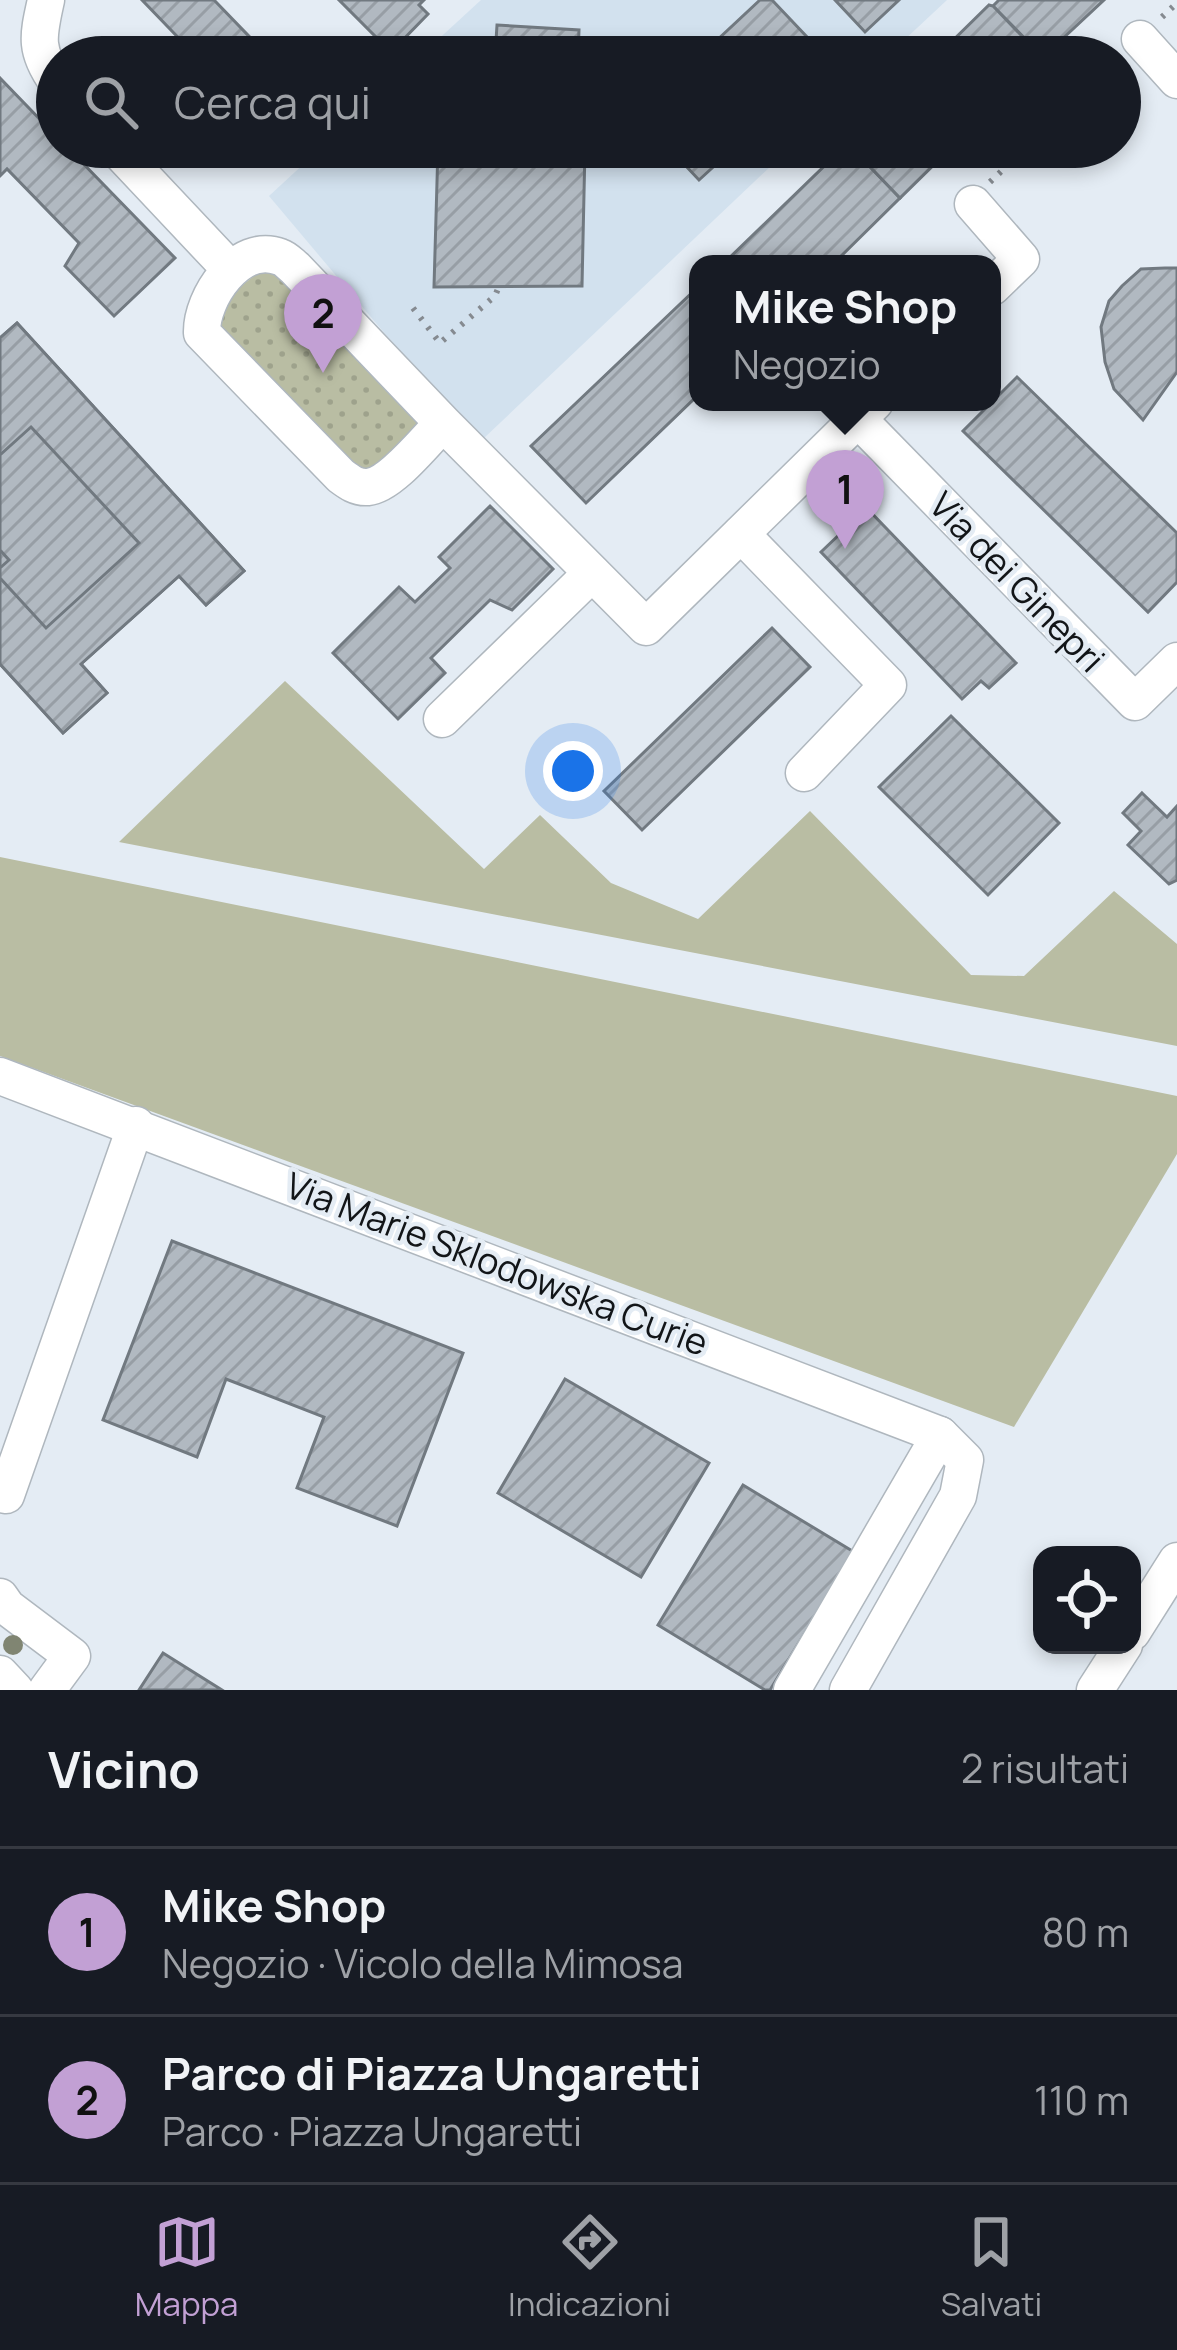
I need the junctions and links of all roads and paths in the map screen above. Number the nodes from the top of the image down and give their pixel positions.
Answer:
1 (46, 0) edge
2 (39, 36) edge
3 (1141, 40) edge
4 (1177, 80) edge
5 (135, 168) edge
6 (973, 204) dead end
7 (229, 268) junction
8 (1001, 278) edge
9 (499, 286) dead end
10 (413, 308) dead end
11 (867, 411) edge
12 (443, 423) junction
13 (741, 534) junction
14 (592, 573) junction
15 (1177, 661) edge
16 (442, 719) dead end
17 (804, 773) dead end
18 (0, 1076) edge
19 (0, 1089) edge
20 (54, 1095) junction
21 (136, 1126) junction
22 (940, 1435) junction
23 (2, 1503) edge
24 (1177, 1561) edge
25 (0, 1597) edge
26 (1141, 1618) edge
27 (1118, 1654) edge
28 (0, 1674) edge
29 (14, 1690) edge
30 (47, 1690) edge
31 (792, 1690) edge
32 (848, 1690) edge
33 (1095, 1690) edge

1 - 2 street
3 - 4 street
5 - 7 street
6 - 8 street
7 - 12 street
7 - 12 street
9 - 10 path
11 - 13 street
11 - 15 street, Via dei Ginepri
12 - 14 street
13 - 14 street
13 - 17 street
14 - 16 street
18 - 20 street, Via Marie Sklodowska Curie
19 - 20 street, Via Marie Sklodowska Curie
20 - 21 street, Via Marie Sklodowska Curie
21 - 22 street, Via Marie Sklodowska Curie
21 - 23 street
22 - 31 street
22 - 32 street
24 - 26 street
25 - 30 street
27 - 33 street
28 - 29 street

